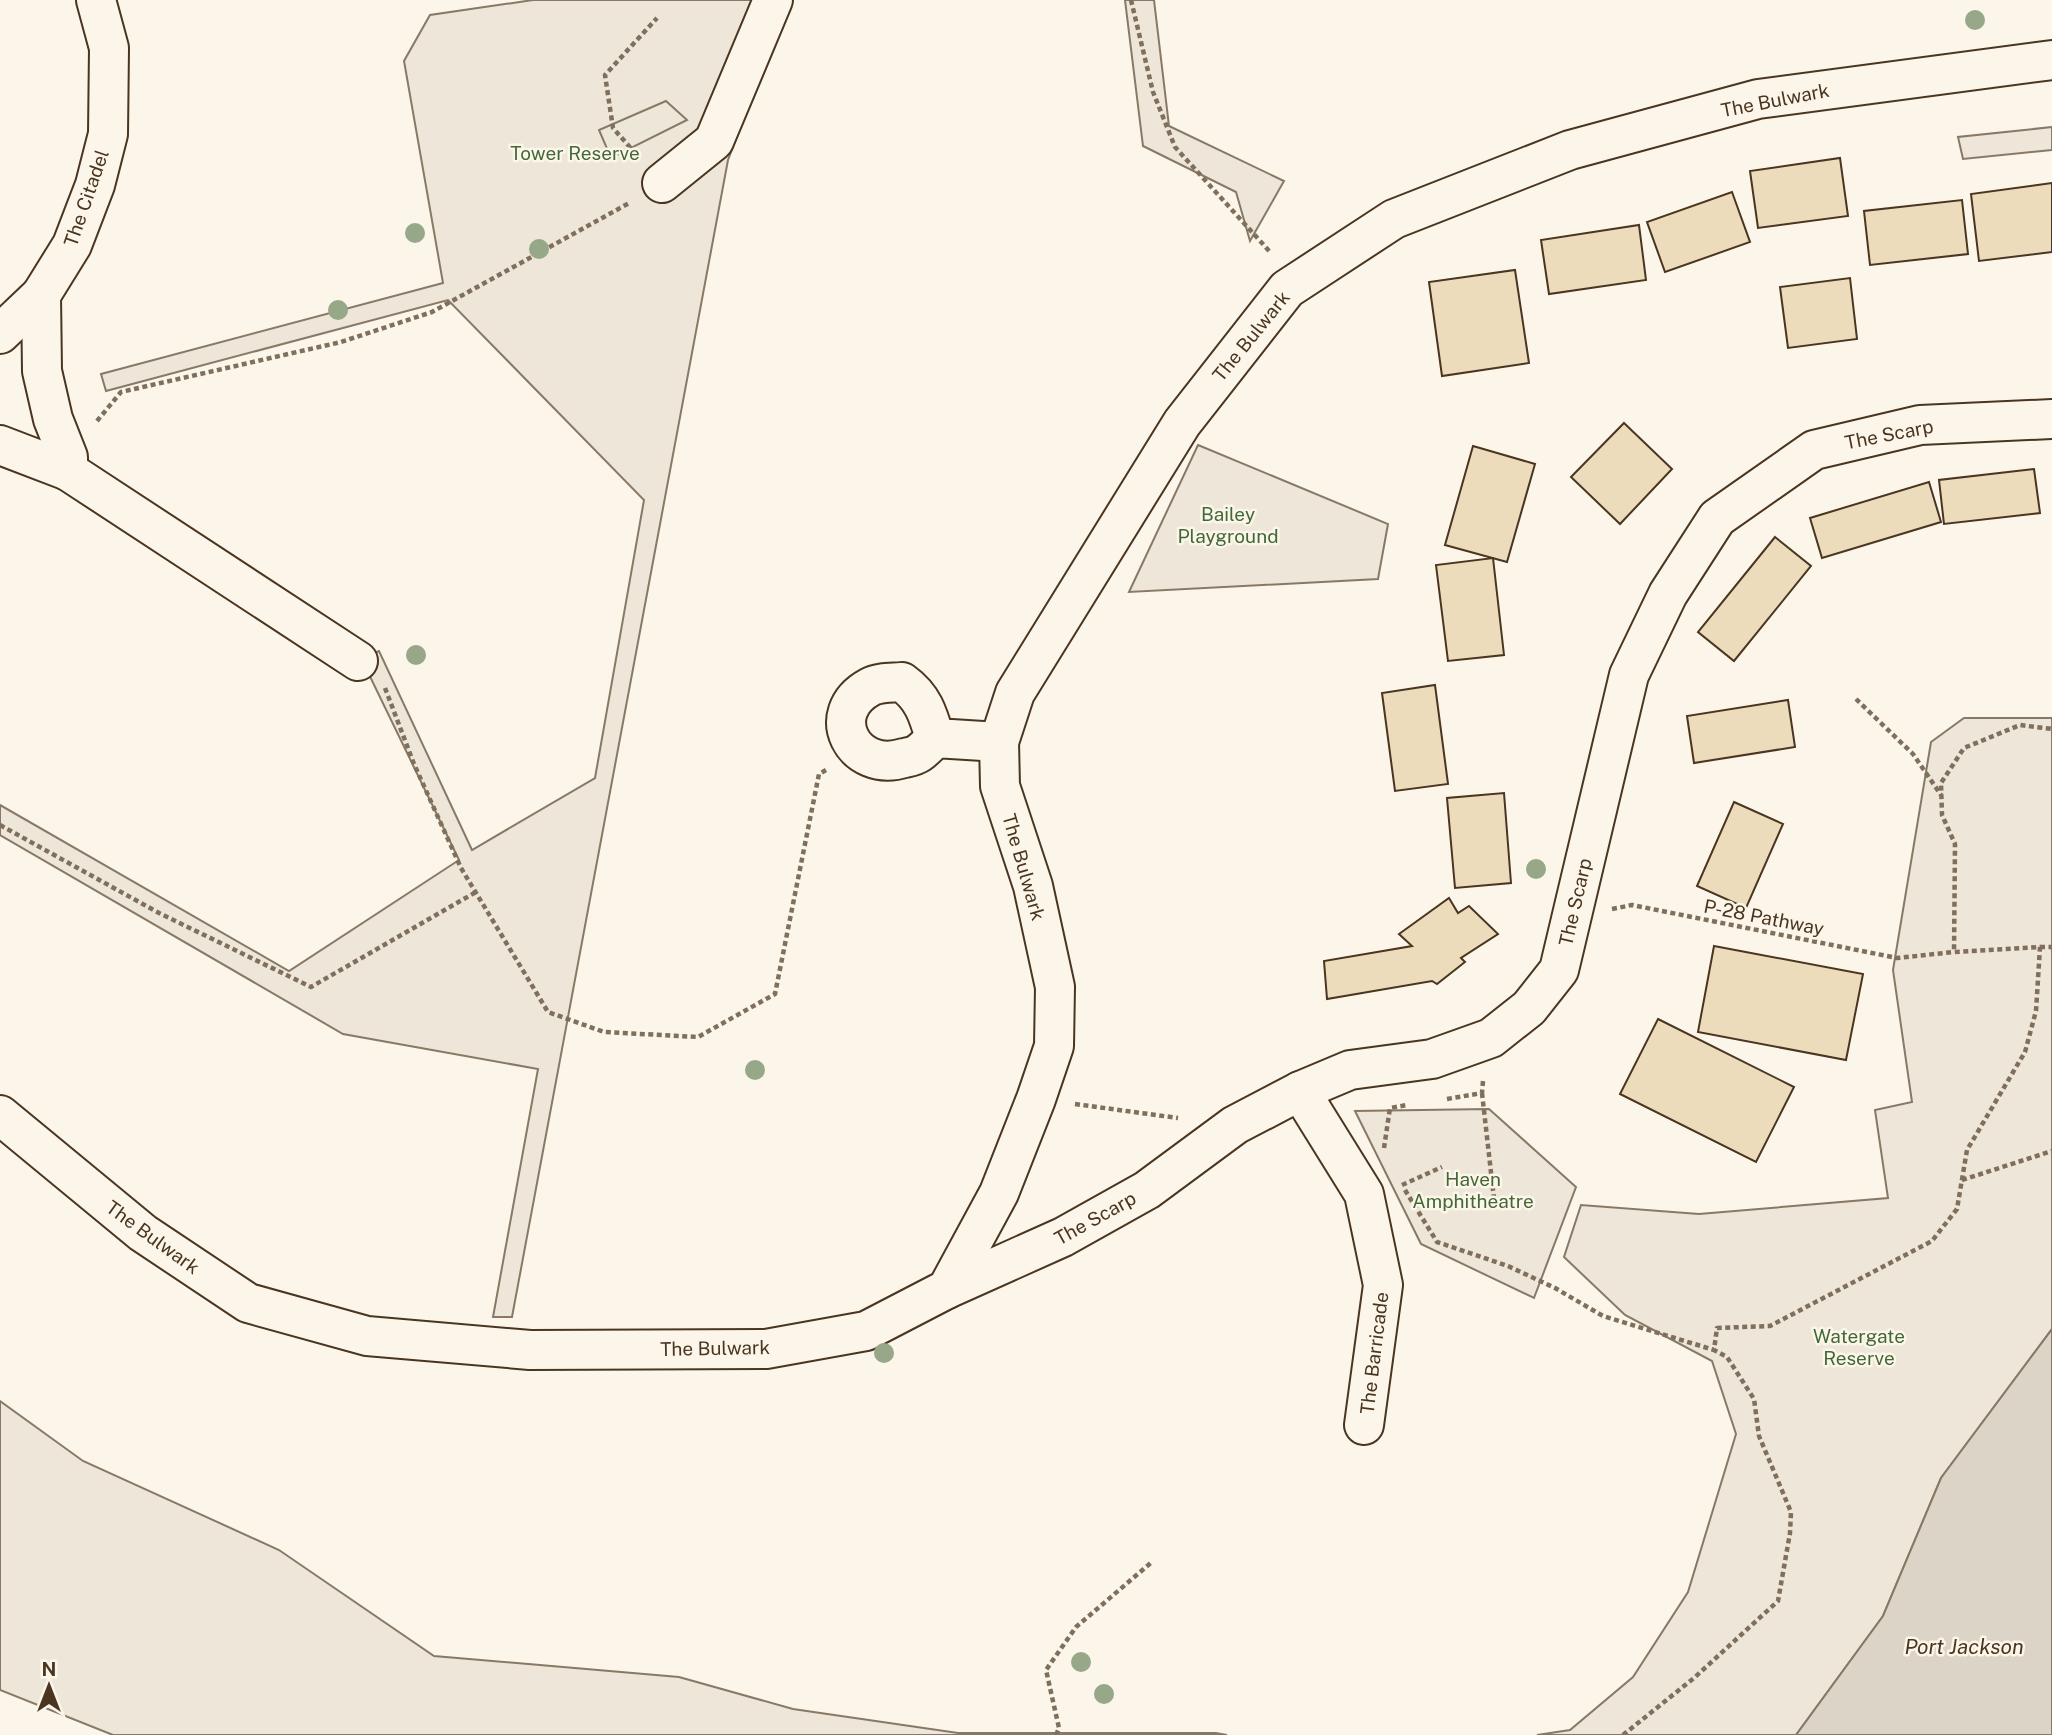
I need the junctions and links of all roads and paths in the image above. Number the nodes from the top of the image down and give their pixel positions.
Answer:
1 (96, 0) edge
2 (773, 0) edge
3 (1131, 0) edge
4 (657, 18) dead end
5 (2052, 60) edge
6 (662, 183) junction
7 (1297, 282) junction
8 (41, 295) junction
9 (0, 334) edge
10 (2052, 419) edge
11 (13, 450) edge
12 (68, 464) junction
13 (358, 661) joint
14 (1856, 699) dead end
15 (2052, 729) edge
16 (935, 738) junction
17 (999, 742) junction
18 (856, 750) junction
19 (1941, 796) junction
20 (0, 825) edge
21 (476, 892) junction
22 (1570, 919) junction
23 (2040, 947) junction
24 (2052, 947) edge
25 (1954, 952) junction
26 (1489, 1039) junction
27 (1300, 1091) junction
28 (1482, 1093) junction
29 (1036, 1099) junction
30 (1443, 1099) dead end
31 (1416, 1104) dead end
32 (0, 1115) edge
33 (1235, 1125) junction
34 (2052, 1151) edge
35 (1340, 1154) junction
36 (1962, 1180) junction
37 (1402, 1185) dead end
38 (1494, 1199) dead end
39 (947, 1289) junction
40 (1714, 1350) junction
41 (1364, 1425) dead end
42 (1153, 1562) dead end
43 (1056, 1735) edge
44 (1623, 1735) edge

1 - 8 street, The Citadel
2 - 6 street
3 - 7 path
4 - 6 path
5 - 7 street, The Bulwark
6 - 12 path
7 - 17 street, The Bulwark
8 - 9 street, The Citadel
8 - 12 street
10 - 22 street, The Scarp
11 - 12 street
12 - 13 street
13 - 21 path
14 - 19 path
15 - 19 path
16 - 17 street
16 - 18 street
16 - 18 street
17 - 29 street, The Bulwark
18 - 21 path
19 - 25 path
20 - 21 path
22 - 25 path, P-28 Pathway
22 - 26 street, The Scarp
23 - 24 path, P-28 Pathway
23 - 25 path, P-28 Pathway
23 - 36 path
26 - 27 street, The Scarp
26 - 28 path
27 - 33 street, The Scarp
27 - 35 street, The Barricade
28 - 30 path
28 - 38 path
29 - 33 path
29 - 39 street, The Bulwark
31 - 35 path
32 - 39 street, The Bulwark
33 - 39 street, The Scarp
34 - 36 path
35 - 41 street, The Barricade
36 - 40 path
37 - 40 path
40 - 44 path
42 - 43 path

